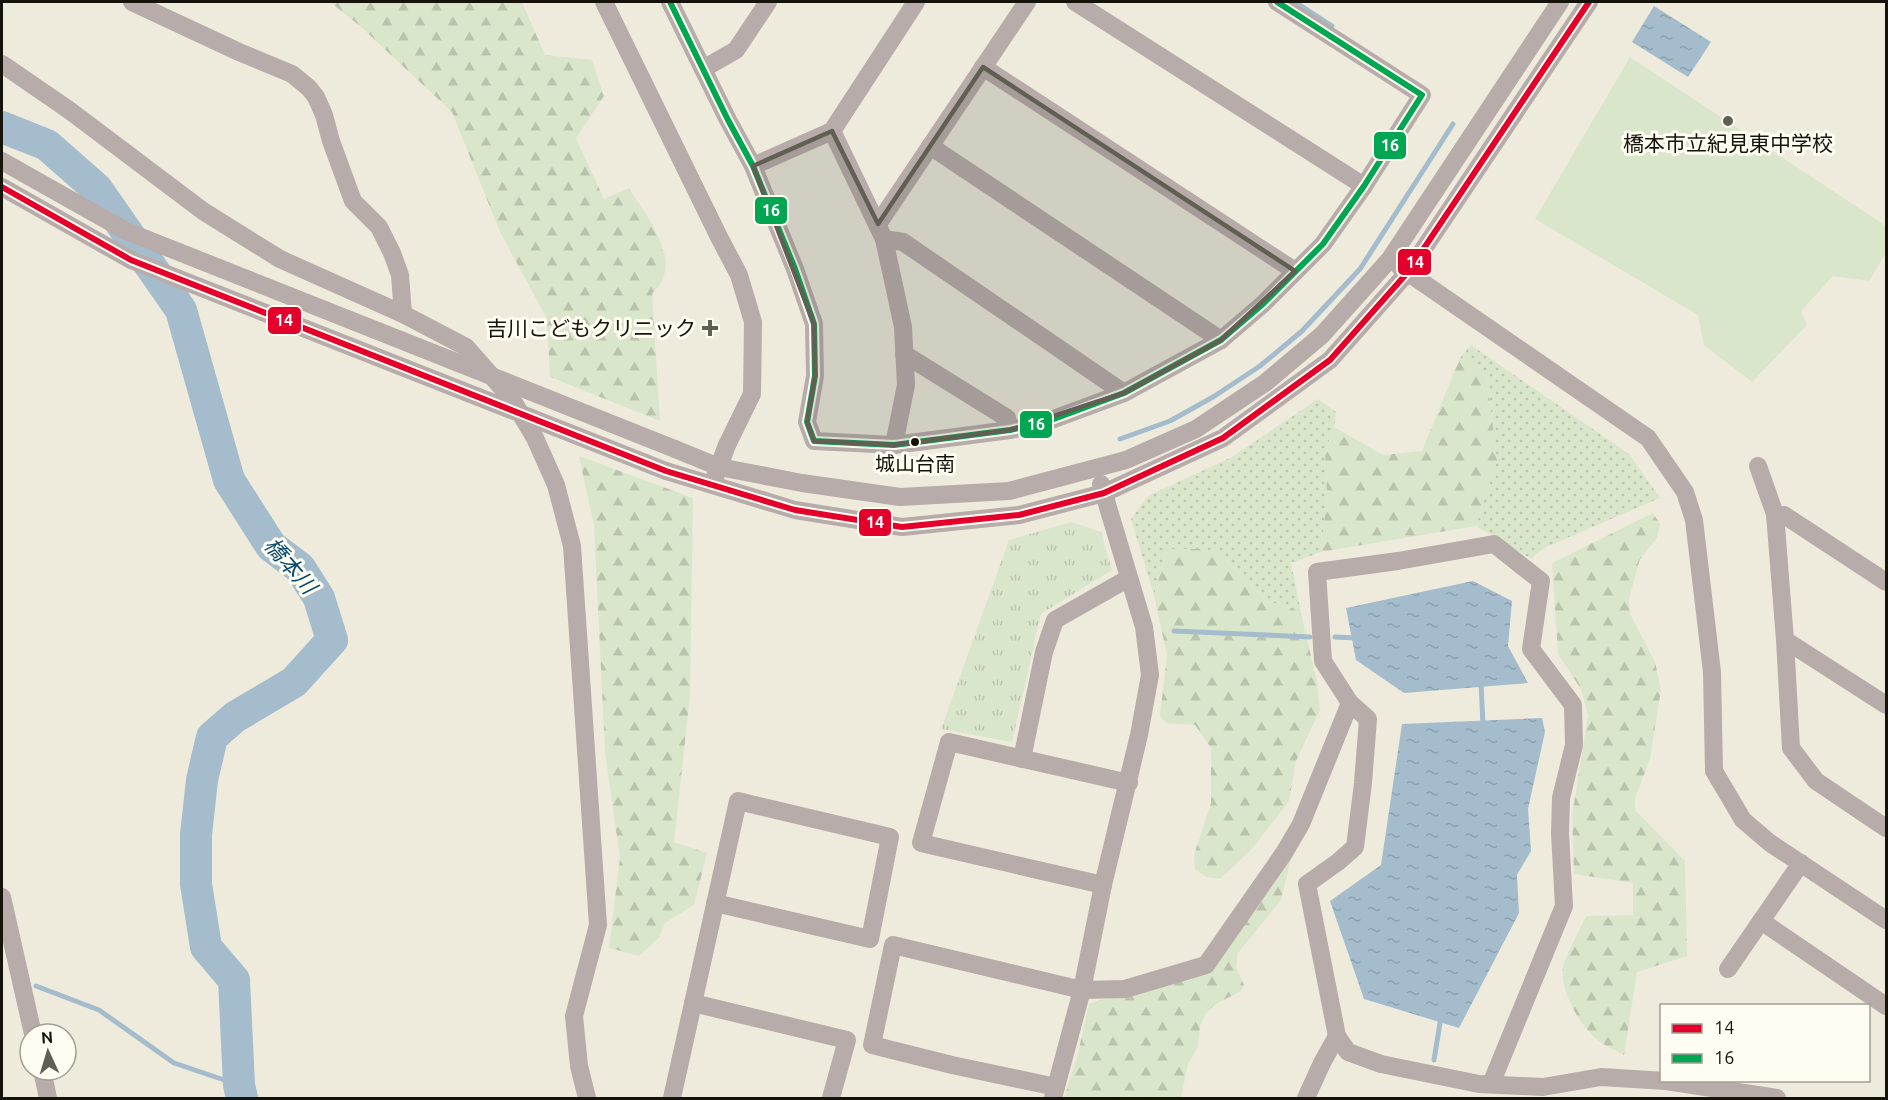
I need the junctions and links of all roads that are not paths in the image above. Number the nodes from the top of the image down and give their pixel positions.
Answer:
1 (132, 2) edge
2 (604, 2) edge
3 (670, 2) edge
4 (768, 2) edge
5 (916, 2) edge
6 (1027, 2) edge
7 (1075, 2) edge
8 (1277, 2) edge
9 (1560, 2) edge
10 (1589, 2) edge
11 (2, 64) edge
12 (983, 67) junction
13 (703, 69) junction
14 (832, 131) junction
15 (930, 146) junction
16 (2, 161) edge
17 (753, 166) junction
18 (1364, 186) junction
19 (2, 187) edge
20 (881, 231) junction
21 (1390, 259) junction
22 (1295, 272) junction
23 (1408, 272) junction
24 (403, 314) junction
25 (1221, 340) junction
26 (904, 354) junction
27 (1124, 393) junction
28 (1010, 430) junction
29 (894, 445) junction
30 (1758, 466) dead end
31 (719, 467) junction
32 (1095, 468) junction
33 (712, 486) junction
34 (1104, 493) junction
35 (1784, 515) dead end
36 (1129, 578) junction
37 (1887, 582) edge
38 (1785, 640) junction
39 (1350, 703) junction
40 (1887, 705) edge
41 (1022, 759) junction
42 (1129, 783) junction
43 (1887, 828) edge
44 (1801, 864) junction
45 (1103, 885) junction
46 (2, 897) edge
47 (715, 903) junction
48 (1887, 920) edge
49 (1761, 921) junction
50 (1728, 969) dead end
51 (1082, 990) junction
52 (693, 1003) junction
53 (1887, 1006) edge
54 (30, 1022) edge
55 (1337, 1036) junction
56 (1660, 1081) edge
57 (45, 1082) edge
58 (1673, 1082) edge
59 (1481, 1089) edge
60 (1055, 1093) edge
61 (48, 1098) edge
62 (587, 1098) edge
63 (672, 1098) edge
64 (831, 1098) edge
65 (1306, 1098) edge
66 (1777, 1098) edge

1 - 24 street
2 - 31 street
3 - 13 street
4 - 13 street
5 - 14 street
6 - 12 street
7 - 18 street
8 - 18 street
9 - 21 street
10 - 23 street
11 - 24 street
12 - 15 street
12 - 22 street
13 - 17 street
14 - 17 street
14 - 20 street
15 - 20 street
15 - 25 street
16 - 31 street, bridge
17 - 29 street
18 - 22 street
19 - 33 street, bridge
20 - 26 street
20 - 27 street
21 - 23 street
21 - 32 street
22 - 25 street
23 - 34 street
23 - 44 street
24 - 62 street
25 - 27 street
26 - 28 street
26 - 29 street
27 - 28 street
28 - 29 street
30 - 38 street
31 - 32 street
31 - 33 street
32 - 34 street
33 - 34 street
34 - 36 street
35 - 37 street
36 - 41 street
36 - 42 street
38 - 40 street
38 - 43 street
39 - 51 street
39 - 55 street
39 - 59 street
41 - 42 street
41 - 45 street
42 - 45 street
44 - 48 street
44 - 49 street
45 - 51 street
46 - 54 street
47 - 47 street
47 - 52 street
49 - 50 street
49 - 53 street
51 - 60 street
51 - 60 street
52 - 63 street
52 - 64 street
55 - 59 street
55 - 65 street
56 - 59 street
57 - 61 street
58 - 66 street

